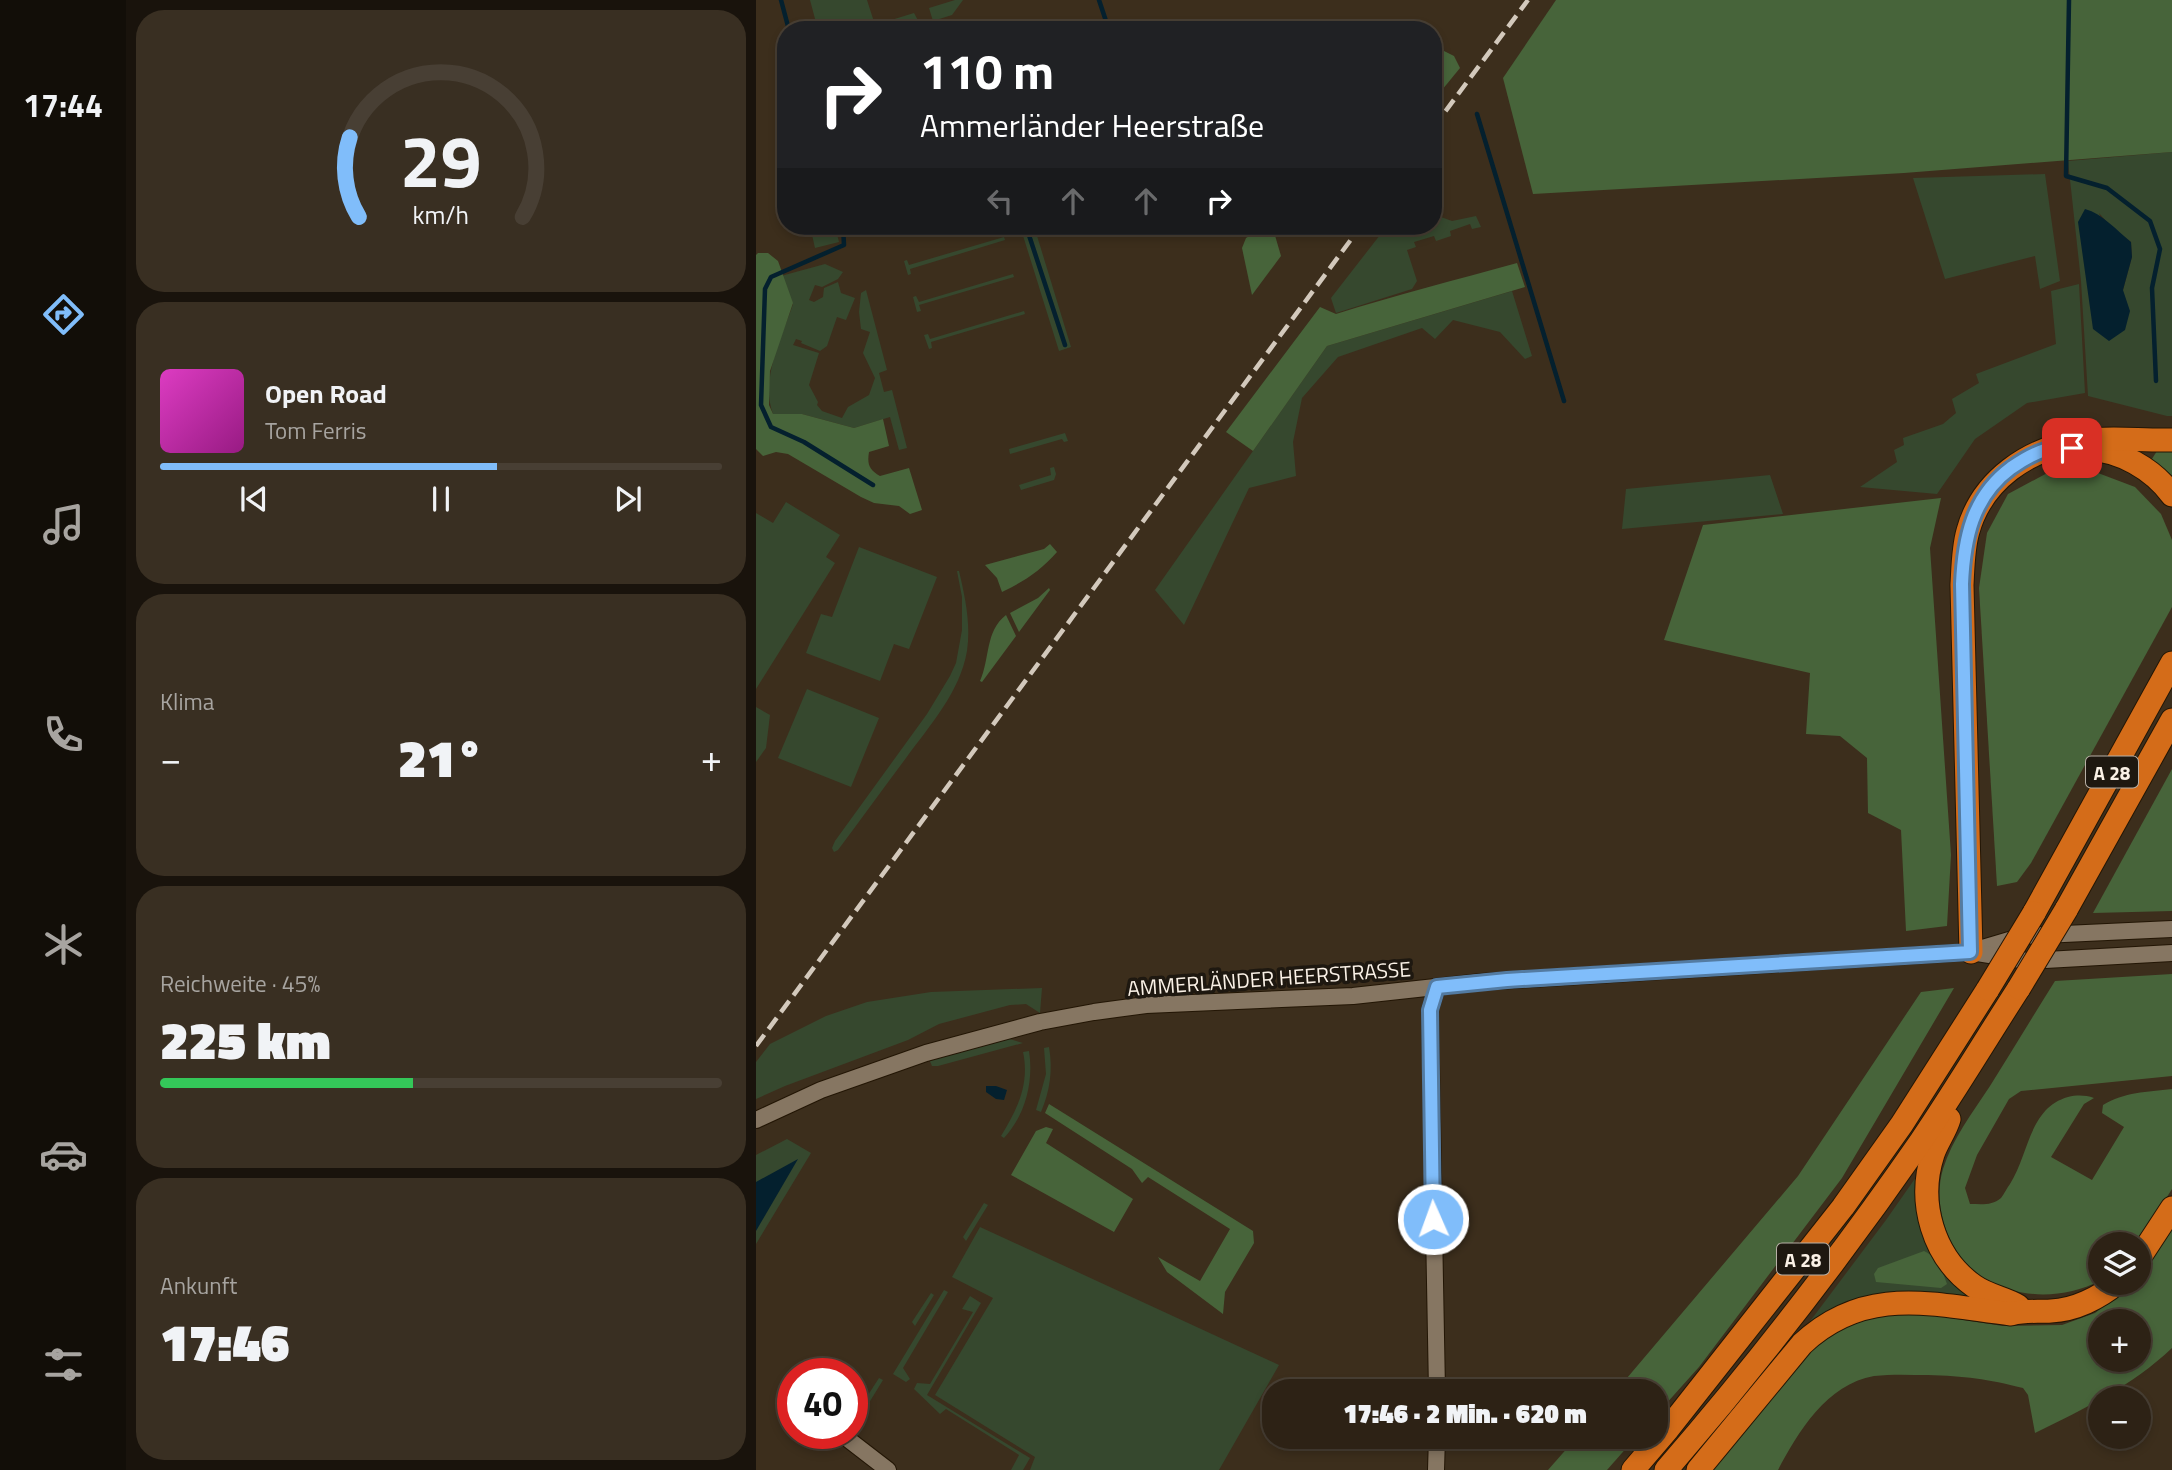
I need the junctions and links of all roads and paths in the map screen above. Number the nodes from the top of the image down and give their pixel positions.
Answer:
1 (2172, 440) edge
2 (2045, 450) junction
3 (2172, 495) edge
4 (2172, 652) edge
5 (2168, 671) edge
6 (2172, 720) edge
7 (2172, 929) edge
8 (1970, 952) junction
9 (2172, 953) edge
10 (1437, 987) junction
11 (1963, 1078) junction
12 (756, 1120) edge
13 (2172, 1208) edge
14 (2151, 1240) edge
15 (2099, 1295) edge
16 (2024, 1311) junction
17 (1437, 1379) edge
18 (861, 1449) edge
19 (1437, 1449) edge
20 (888, 1470) edge
21 (1436, 1470) edge
22 (1633, 1470) edge
23 (1667, 1470) edge
24 (1698, 1470) edge

1 - 2 highway
2 - 3 highway
2 - 8 highway
4 - 5 highway
5 - 22 highway, A 28, bridge
6 - 11 highway, A 28, bridge
7 - 8 street, AMMERLÄNDER HEERSTRASSE
8 - 9 street, AMMERLÄNDER HEERSTRASSE
8 - 10 street, AMMERLÄNDER HEERSTRASSE
10 - 12 street, AMMERLÄNDER HEERSTRASSE
10 - 17 street
11 - 16 highway
11 - 23 highway, A 28
13 - 14 highway
15 - 16 highway
16 - 24 highway
18 - 20 street
19 - 21 street

